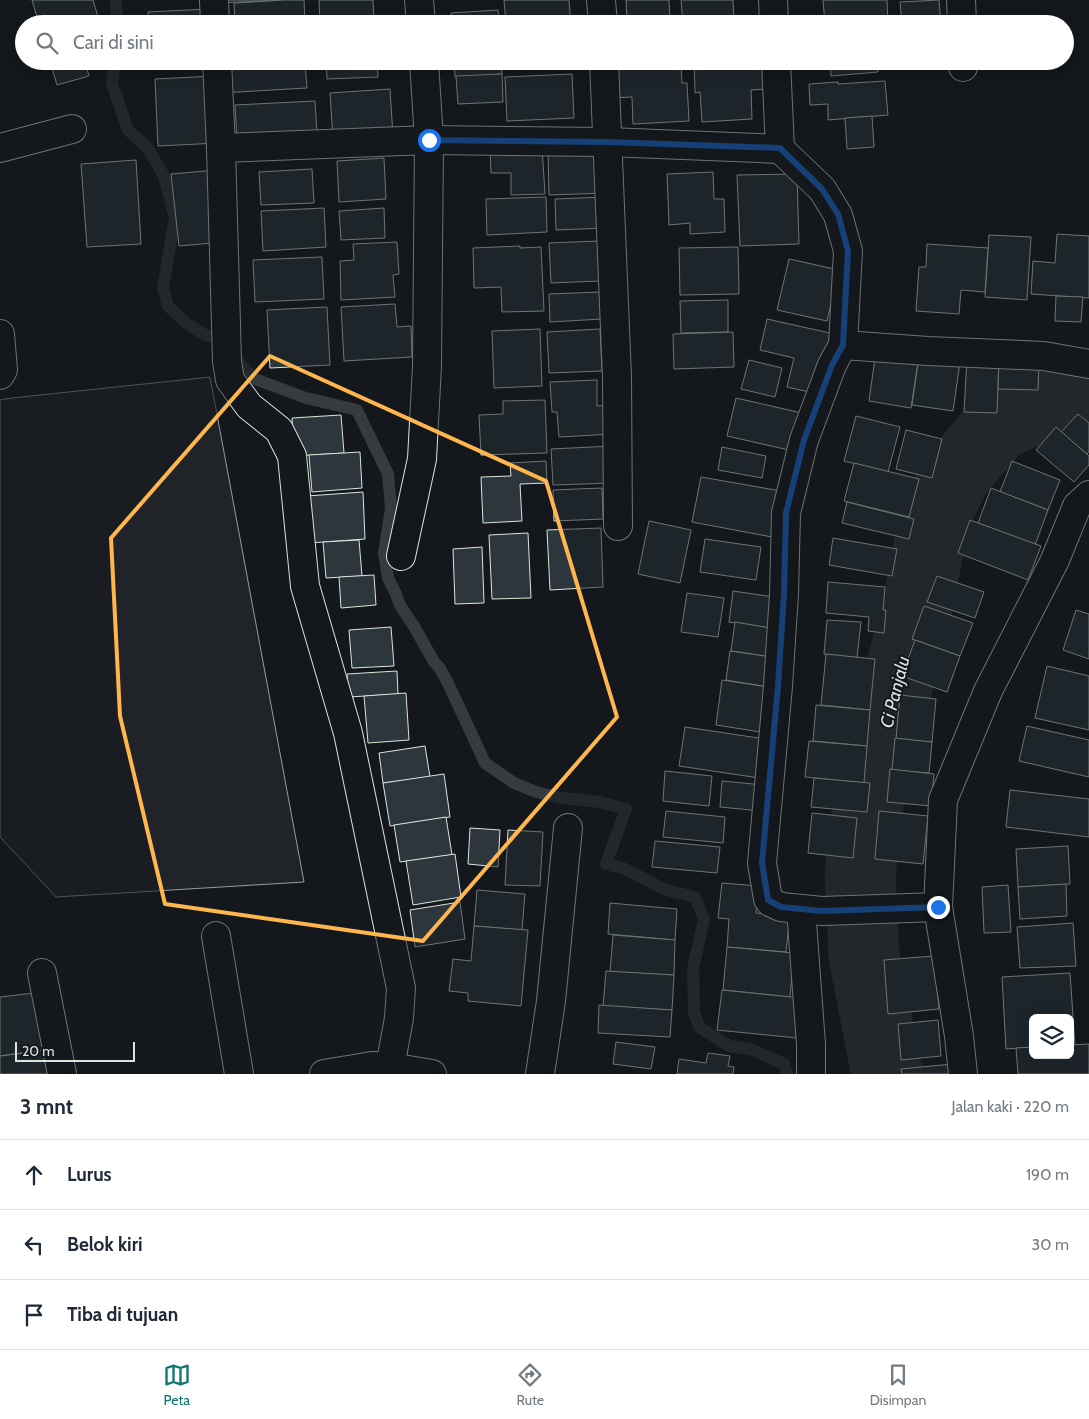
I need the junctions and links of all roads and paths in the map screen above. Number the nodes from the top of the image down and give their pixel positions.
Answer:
1 (214, 0) edge
2 (419, 0) edge
3 (602, 0) edge
4 (773, 0) edge
5 (961, 0) edge
6 (215, 15) edge
7 (420, 15) edge
8 (602, 15) edge
9 (774, 15) edge
10 (962, 15) edge
11 (218, 70) edge
12 (425, 70) edge
13 (604, 70) edge
14 (776, 70) edge
15 (72, 129) dead end
16 (429, 140) junction
17 (608, 142) junction
18 (0, 148) edge
19 (222, 148) junction
20 (780, 148) junction
21 (0, 334) edge
22 (843, 345) junction
23 (1089, 364) edge
24 (0, 375) edge
25 (1089, 494) edge
26 (618, 526) dead end
27 (401, 556) dead end
28 (568, 828) dead end
29 (938, 907) junction
30 (812, 910) junction
31 (216, 936) dead end
32 (42, 973) dead end
33 (390, 1068) junction
34 (62, 1074) edge
35 (239, 1074) edge
36 (324, 1074) edge
37 (432, 1074) edge
38 (540, 1074) edge
39 (811, 1074) edge
40 (963, 1074) edge

1 - 6 street
2 - 7 street
3 - 8 street
4 - 9 street
5 - 10 street
11 - 19 street
12 - 16 street
13 - 17 street
14 - 20 street
15 - 18 street
16 - 17 street
16 - 19 street
16 - 27 street
17 - 20 street
17 - 26 street
19 - 33 street
20 - 22 street
21 - 24 street
22 - 23 street
22 - 30 street
25 - 29 street
28 - 38 street
29 - 30 street
29 - 40 street
30 - 39 street
31 - 35 street
32 - 34 street
33 - 36 street
33 - 37 street

